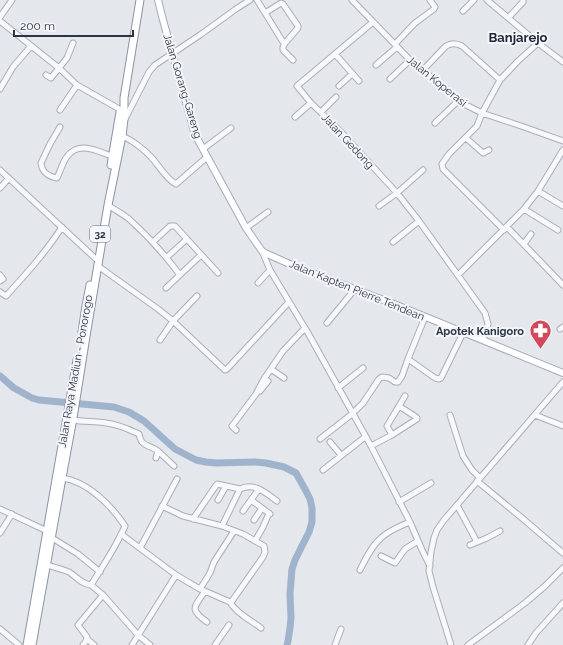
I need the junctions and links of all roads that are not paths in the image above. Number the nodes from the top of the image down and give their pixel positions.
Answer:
1 (12, 0) edge
2 (140, 0) edge
3 (158, 0) edge
4 (250, 0) edge
5 (257, 0) edge
6 (352, 0) edge
7 (430, 0) edge
8 (474, 0) edge
9 (487, 0) edge
10 (523, 0) edge
11 (463, 11) dead end
12 (265, 13) junction
13 (0, 17) edge
14 (508, 18) junction
15 (0, 21) edge
16 (373, 22) junction
17 (538, 42) junction
18 (73, 43) dead end
19 (285, 43) junction
20 (396, 45) junction
21 (31, 46) junction
22 (172, 53) junction
23 (335, 54) junction
24 (293, 60) dead end
25 (410, 60) junction
26 (563, 62) edge
27 (376, 65) dead end
28 (59, 68) junction
29 (423, 70) junction
30 (352, 74) junction
31 (46, 76) dead end
32 (390, 79) dead end
33 (500, 80) junction
34 (359, 81) dead end
35 (77, 85) junction
36 (339, 86) dead end
37 (0, 88) edge
38 (336, 97) dead end
39 (124, 98) junction
40 (459, 100) junction
41 (311, 103) junction
42 (60, 110) dead end
43 (121, 110) junction
44 (321, 112) junction
45 (482, 113) junction
46 (294, 117) dead end
47 (124, 119) junction
48 (435, 123) dead end
49 (60, 127) dead end
50 (231, 128) dead end
51 (122, 136) junction
52 (466, 138) junction
53 (563, 142) edge
54 (203, 148) junction
55 (489, 150) dead end
56 (563, 150) edge
57 (115, 157) junction
58 (207, 157) junction
59 (0, 170) edge
60 (423, 170) dead end
61 (9, 178) junction
62 (0, 188) edge
63 (538, 191) junction
64 (397, 193) junction
65 (108, 205) junction
66 (379, 206) dead end
67 (563, 206) edge
68 (524, 209) junction
69 (268, 212) dead end
70 (419, 221) junction
71 (62, 228) junction
72 (246, 228) junction
73 (505, 229) junction
74 (558, 230) dead end
75 (531, 234) dead end
76 (187, 239) junction
77 (153, 242) junction
78 (393, 242) dead end
79 (524, 244) junction
80 (262, 251) junction
81 (201, 255) junction
82 (167, 257) junction
83 (96, 259) junction
84 (98, 266) junction
85 (270, 270) junction
86 (218, 273) dead end
87 (180, 275) junction
88 (458, 275) junction
89 (258, 283) dead end
90 (563, 285) edge
91 (166, 288) dead end
92 (355, 289) junction
93 (0, 292) edge
94 (197, 296) dead end
95 (289, 302) junction
96 (425, 317) junction
97 (173, 321) junction
98 (327, 323) dead end
99 (305, 328) junction
100 (85, 329) junction
101 (463, 333) junction
102 (160, 340) dead end
103 (483, 340) junction
104 (408, 359) junction
105 (363, 368) dead end
106 (271, 369) junction
107 (562, 371) edge
108 (284, 378) dead end
109 (563, 382) edge
110 (338, 388) junction
111 (405, 396) dead end
112 (399, 406) junction
113 (352, 414) junction
114 (450, 415) dead end
115 (535, 415) junction
116 (74, 419) junction
117 (563, 426) edge
118 (236, 430) dead end
119 (392, 435) junction
120 (365, 436) junction
121 (320, 440) dead end
122 (330, 442) dead end
123 (371, 446) junction
124 (158, 451) junction
125 (64, 452) junction
126 (341, 455) junction
127 (156, 458) dead end
128 (174, 466) dead end
129 (322, 470) dead end
130 (62, 478) junction
131 (177, 479) dead end
132 (479, 480) junction
133 (431, 483) dead end
134 (226, 486) junction
135 (240, 489) junction
136 (259, 489) junction
137 (218, 500) dead end
138 (251, 500) junction
139 (277, 501) dead end
140 (399, 502) junction
141 (457, 505) junction
142 (162, 506) junction
143 (262, 508) junction
144 (0, 509) edge
145 (243, 511) dead end
146 (12, 514) junction
147 (192, 519) junction
148 (254, 520) dead end
149 (410, 522) junction
150 (222, 526) junction
151 (234, 531) junction
152 (500, 531) dead end
153 (0, 533) edge
154 (121, 534) junction
155 (48, 535) junction
156 (255, 541) junction
157 (418, 541) junction
158 (477, 542) junction
159 (470, 545) dead end
160 (140, 548) junction
161 (563, 553) edge
162 (381, 556) dead end
163 (47, 566) junction
164 (430, 566) junction
165 (563, 568) edge
166 (360, 570) dead end
167 (100, 572) junction
168 (176, 575) junction
169 (91, 586) junction
170 (202, 590) junction
171 (103, 596) junction
172 (230, 602) junction
173 (563, 603) edge
174 (208, 622) dead end
175 (229, 625) dead end
176 (261, 628) dead end
177 (0, 629) edge
178 (341, 629) dead end
179 (138, 635) junction
180 (87, 639) junction
181 (19, 645) edge
182 (27, 645) edge
183 (32, 645) edge
184 (83, 645) edge
185 (94, 645) edge
186 (132, 645) edge
187 (150, 645) edge
188 (215, 645) edge
189 (335, 645) edge
190 (451, 645) edge
191 (468, 645) edge
192 (528, 645) edge

1 - 13 street
2 - 39 highway, Jalan Raya Madiun - Ponorogo / 32
3 - 22 main road, Jalan Gorang-Gareng
4 - 22 street
5 - 12 street
6 - 16 street, Jalan Koperasi
7 - 20 street
8 - 11 street
9 - 14 street
10 - 14 street
12 - 19 street
12 - 19 street
14 - 17 street
15 - 21 street
16 - 20 street, Jalan Koperasi
16 - 23 street, Jalan Gedong
17 - 26 street
17 - 33 street
18 - 28 street
19 - 24 street
20 - 25 street, Jalan Koperasi
20 - 27 street
21 - 28 street
21 - 37 street
22 - 47 street
22 - 54 main road, Jalan Gorang-Gareng
23 - 30 street
23 - 41 street, Jalan Gedong
25 - 29 street, Jalan Koperasi
25 - 32 street
28 - 31 street
28 - 35 street
29 - 33 street
29 - 40 street, Jalan Koperasi
30 - 34 street
30 - 36 street
33 - 45 street
35 - 42 street
35 - 43 street
38 - 44 street
39 - 43 highway, Jalan Raya Madiun - Ponorogo / 32
39 - 47 highway, Jalan Raya Madiun - Ponorogo / 32
40 - 45 street, Jalan Koperasi
40 - 48 street
41 - 44 street, Jalan Gedong
41 - 46 street
43 - 57 highway, Jalan Raya Madiun - Ponorogo / 32
44 - 64 street, Jalan Gedong
45 - 52 street
45 - 53 street, Jalan Koperasi
47 - 51 highway, Jalan Raya Madiun - Ponorogo / 32
49 - 57 street
50 - 54 street
51 - 57 highway, Jalan Raya Madiun - Ponorogo / 32
51 - 58 street
52 - 55 street
52 - 73 street
54 - 58 main road, Jalan Gorang-Gareng
56 - 63 street
57 - 65 highway, Jalan Raya Madiun - Ponorogo / 32
57 - 83 highway, Jalan Raya Madiun - Ponorogo / 32
58 - 72 main road, Jalan Gorang-Gareng
59 - 61 street
60 - 64 street
61 - 62 street
61 - 71 street
63 - 67 street
63 - 68 street
64 - 66 street
64 - 70 street, Jalan Gedong
65 - 77 street
65 - 84 highway, Jalan Raya Madiun - Ponorogo / 32
68 - 73 street
68 - 74 street
69 - 72 street
70 - 78 street
70 - 88 street, Jalan Gedong
71 - 83 street
71 - 93 street
72 - 80 main road, Jalan Gorang-Gareng
73 - 79 street
73 - 88 street
75 - 79 street
76 - 77 street
76 - 81 street
76 - 82 street
77 - 82 street
79 - 90 street
80 - 85 street
80 - 92 main road, Jalan Kapten Pierre Tendean
81 - 86 street
81 - 87 street
82 - 87 street
83 - 100 highway, Jalan Raya Madiun - Ponorogo / 32
84 - 97 street
84 - 100 highway, Jalan Raya Madiun - Ponorogo / 32
85 - 89 street
85 - 95 street
87 - 91 street
88 - 103 street, Jalan Gedong
92 - 96 main road, Jalan Kapten Pierre Tendean
92 - 98 street
94 - 97 street
95 - 97 street
95 - 99 street
96 - 101 main road, Jalan Kapten Pierre Tendean
96 - 104 street
97 - 102 street
99 - 106 street
99 - 110 street
100 - 116 highway, Jalan Raya Madiun - Ponorogo / 32
101 - 103 main road, Jalan Kapten Pierre Tendean
101 - 104 street
103 - 107 main road, Jalan Kapten Pierre Tendean
104 - 113 street
105 - 110 street
106 - 108 street
106 - 118 street
109 - 115 street
110 - 113 street
111 - 112 street
112 - 119 street
112 - 119 street
113 - 120 street
113 - 121 street
114 - 132 street
115 - 117 street
115 - 132 street
116 - 124 street
116 - 125 highway, Jalan Raya Madiun - Ponorogo / 32
119 - 123 street
120 - 123 street
120 - 126 street
122 - 126 street
123 - 140 street
124 - 127 street
124 - 128 street
125 - 130 highway, Jalan Raya Madiun - Ponorogo / 32
125 - 155 highway, Jalan Raya Madiun - Ponorogo / 32
126 - 129 street
130 - 154 street
130 - 155 highway, Jalan Raya Madiun - Ponorogo / 32
131 - 142 street
132 - 141 street
132 - 161 street
133 - 140 street
134 - 135 street
134 - 137 street
134 - 147 street
135 - 136 street
135 - 150 street
136 - 138 street
136 - 139 street
138 - 143 street
138 - 145 street
140 - 149 street
141 - 158 street
141 - 164 street
142 - 147 street
142 - 160 street
143 - 148 street
143 - 156 street
144 - 146 street
146 - 153 street
146 - 155 street
147 - 150 street
149 - 157 street
149 - 166 street
150 - 151 street
151 - 156 street
151 - 170 street
152 - 158 street
154 - 160 street
154 - 167 street
155 - 163 highway, Jalan Raya Madiun - Ponorogo / 32
155 - 167 street
155 - 182 highway, Jalan Raya Madiun - Ponorogo / 32
156 - 172 street
157 - 162 street
157 - 164 street
158 - 159 street
160 - 168 street
163 - 169 street
163 - 183 highway, Jalan Raya Madiun - Ponorogo / 32
164 - 190 street
165 - 191 street
167 - 169 street
168 - 170 street
168 - 179 street
169 - 171 street
170 - 172 street
170 - 174 street
171 - 179 street
171 - 180 street
172 - 176 street
173 - 192 street
175 - 188 street
177 - 181 street
178 - 189 street
179 - 186 street
179 - 187 street
180 - 184 street
180 - 185 street

